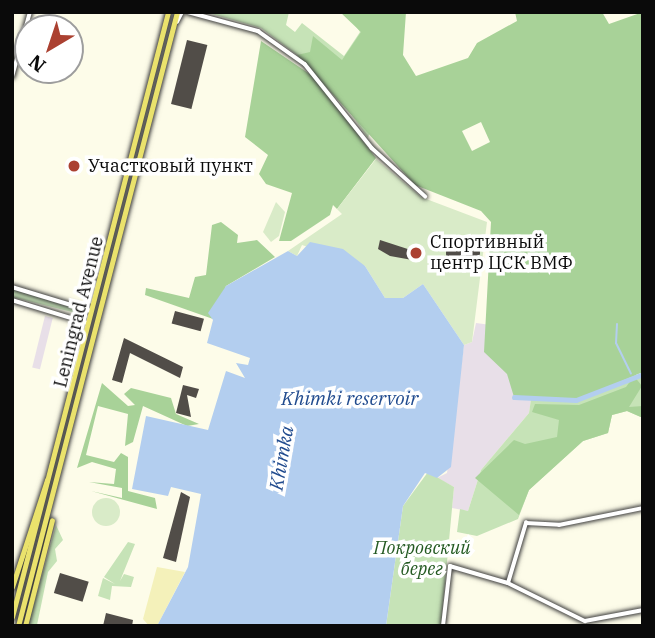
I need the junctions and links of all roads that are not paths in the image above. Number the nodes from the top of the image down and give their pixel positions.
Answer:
1 (30, 12) edge
2 (166, 12) edge
3 (180, 12) edge
4 (188, 12) edge
5 (12, 77) edge
6 (425, 196) dead end
7 (12, 287) edge
8 (12, 300) edge
9 (93, 312) junction
10 (90, 324) junction
11 (58, 451) junction
12 (68, 455) junction
13 (643, 508) edge
14 (508, 583) junction
15 (12, 587) edge
16 (643, 610) edge
17 (12, 617) edge
18 (18, 626) edge
19 (25, 626) edge
20 (443, 626) edge

1 - 5 street
2 - 9 main road, Leningrad Avenue
3 - 12 main road, Leningrad Avenue
4 - 6 street
7 - 9 street
8 - 10 street
9 - 10 main road, Leningrad Avenue
10 - 11 main road, Leningrad Avenue
11 - 15 main road
11 - 17 main road, Leningrad Avenue
12 - 18 main road, Leningrad Avenue
12 - 19 main road
13 - 14 street
14 - 16 street
14 - 20 street

